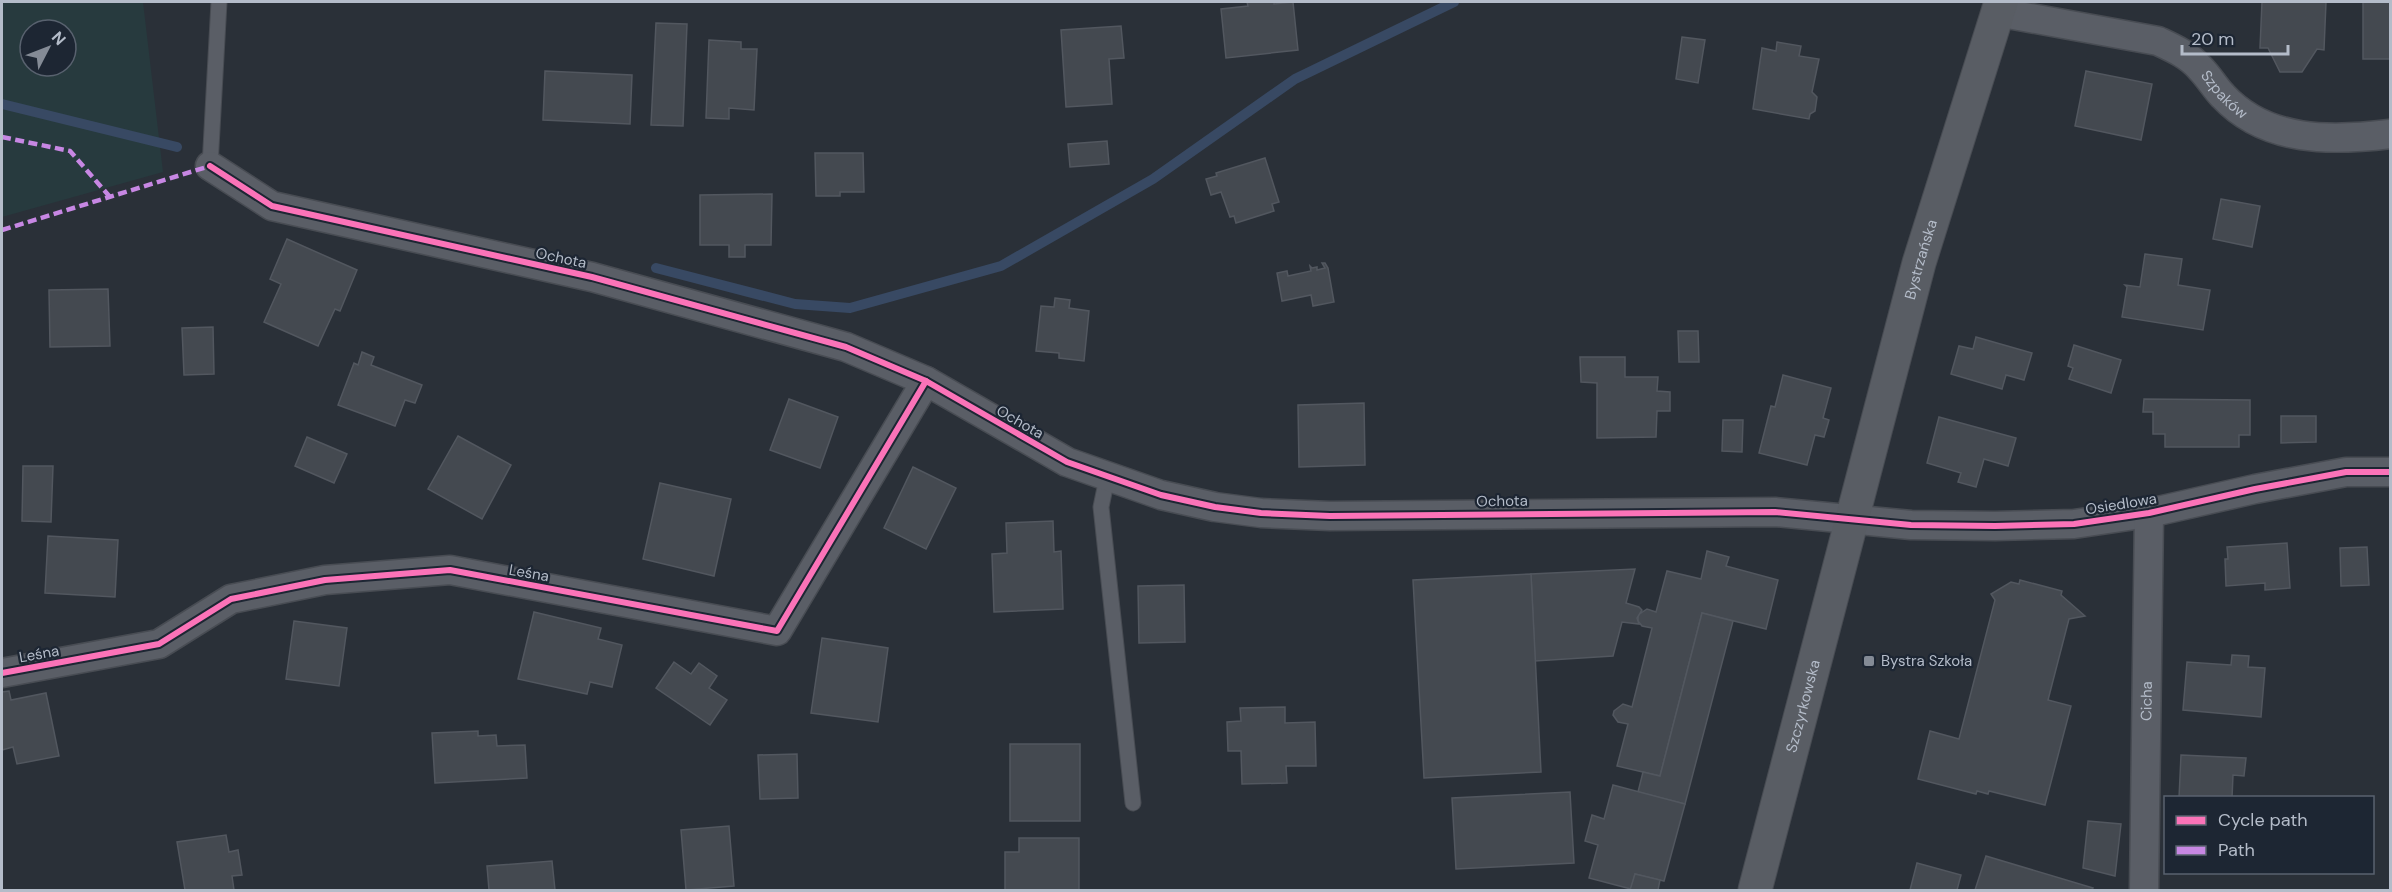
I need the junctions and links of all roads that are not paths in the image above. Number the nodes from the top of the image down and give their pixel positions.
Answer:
1 (219, 2) edge
2 (1999, 7) edge
3 (2391, 134) edge
4 (210, 166) joint
5 (926, 381) junction
6 (2391, 472) edge
7 (1107, 478) junction
8 (2149, 513) junction
9 (1851, 520) junction
10 (2, 673) edge
11 (1132, 803) dead end
12 (1755, 891) edge
13 (2144, 891) edge

1 - 4 lane
2 - 3 street, Szpaków
2 - 9 main road, Bystrzańska
4 - 5 street, Ochota
5 - 7 street, Ochota
5 - 10 street, Leśna
6 - 8 street, Osiedlowa
7 - 9 street, Ochota
7 - 11 lane
8 - 9 street, Osiedlowa
8 - 13 street, Cicha
9 - 12 main road, Szczyrkowska

